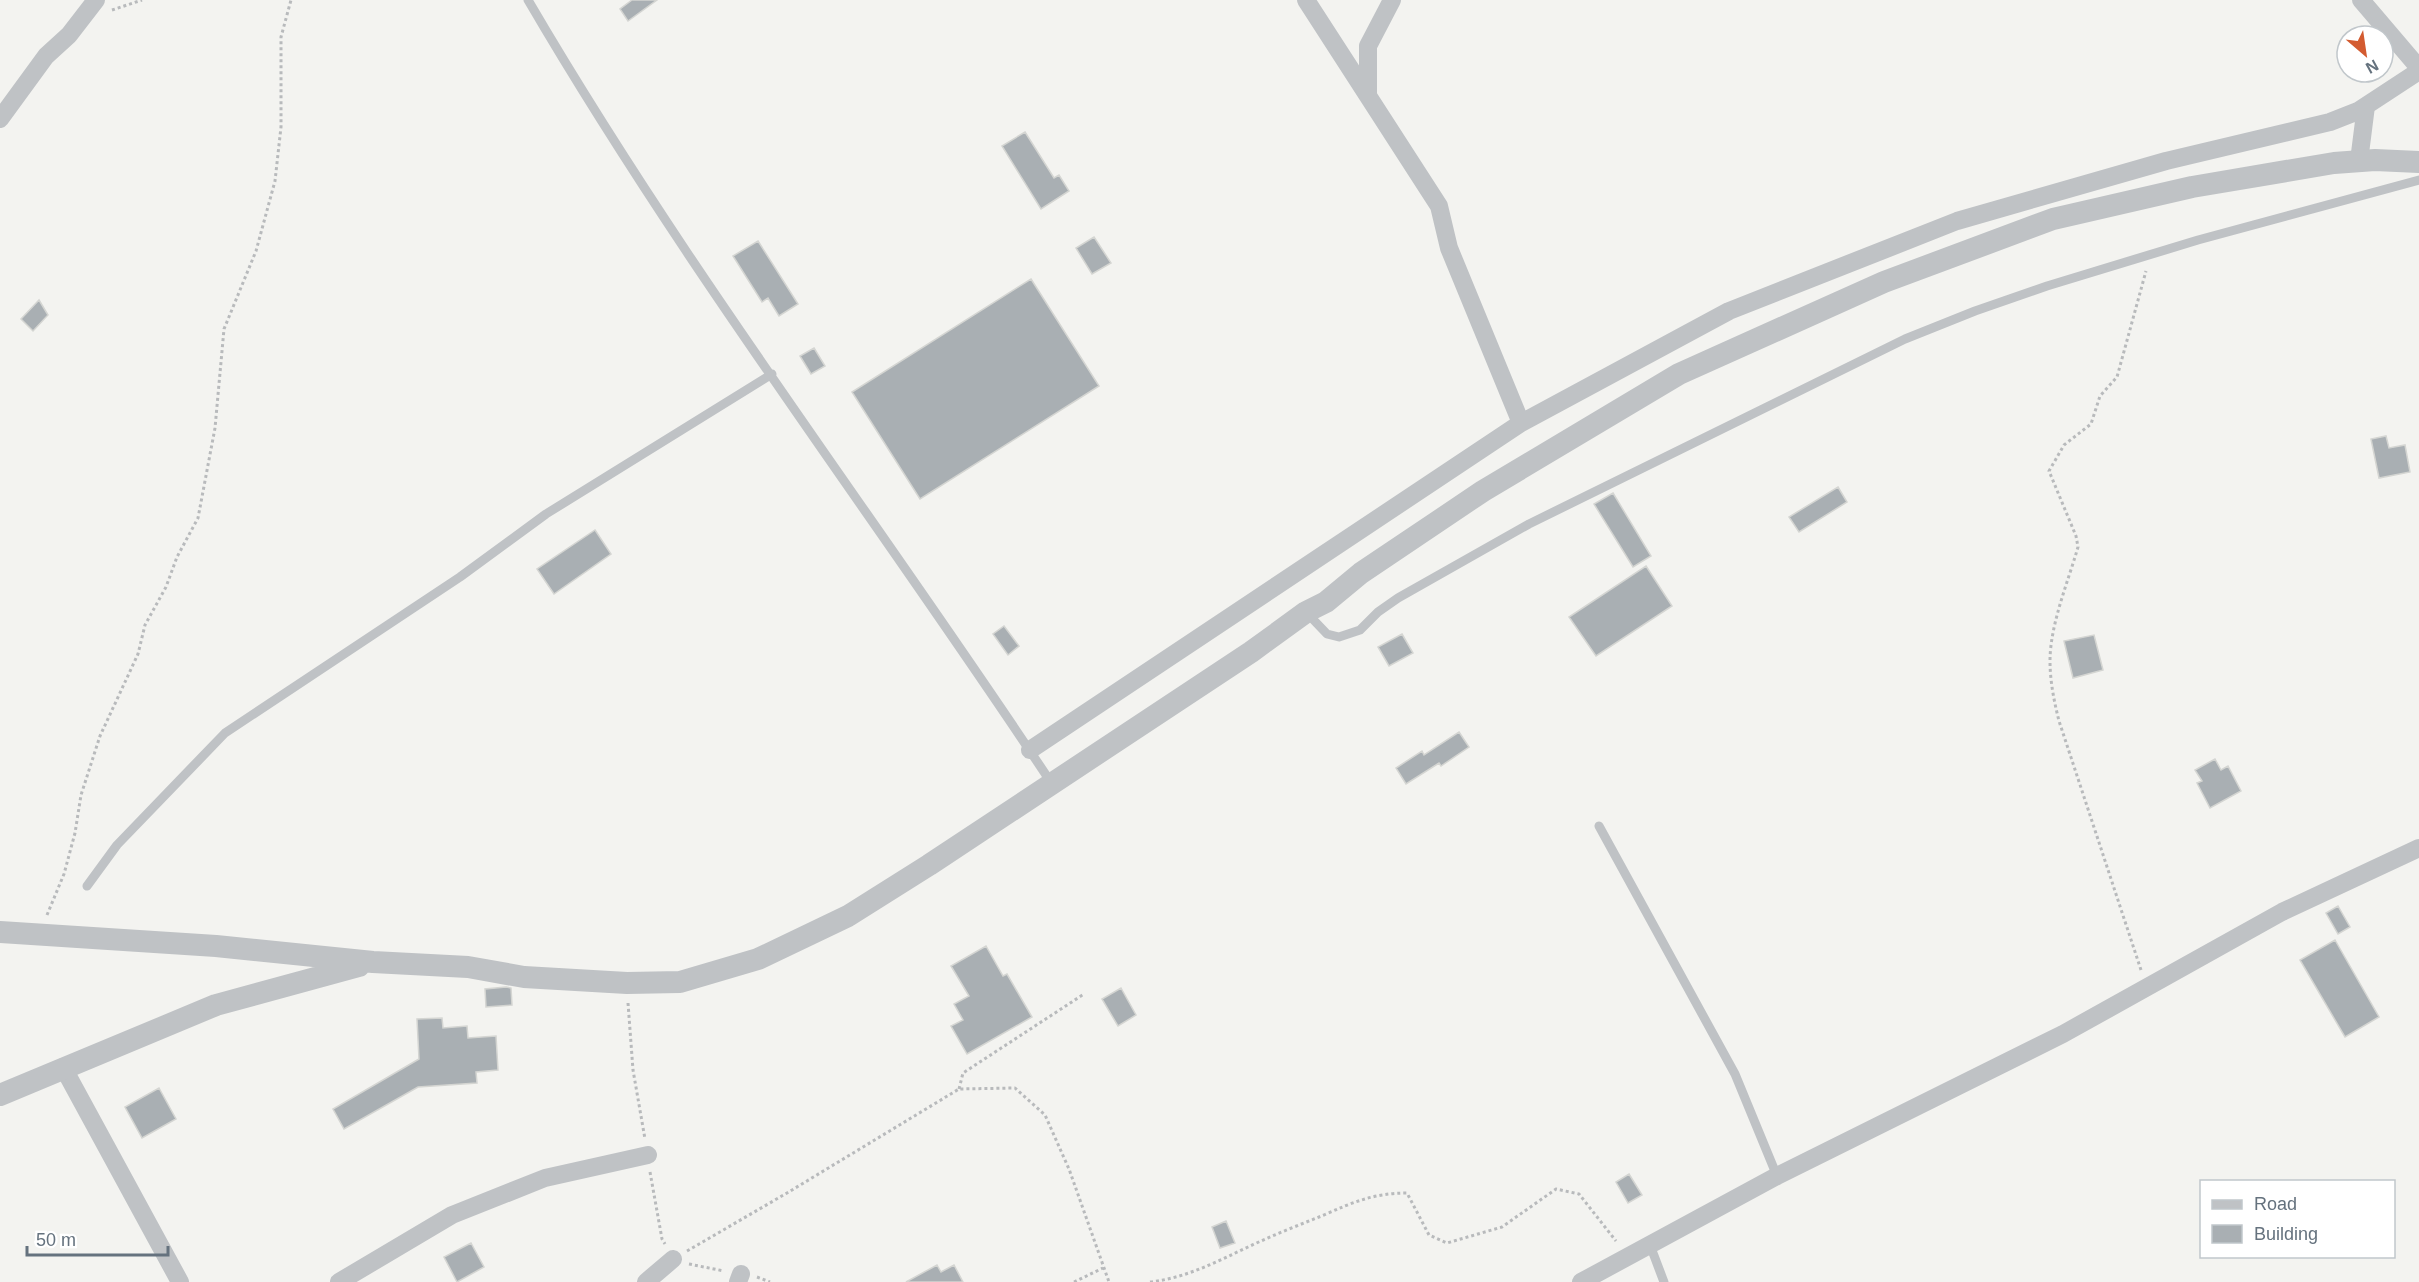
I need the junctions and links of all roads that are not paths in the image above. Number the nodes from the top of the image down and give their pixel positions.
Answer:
1 (96, 0) edge
2 (528, 0) edge
3 (1306, 0) edge
4 (1392, 0) edge
5 (2361, 0) edge
6 (2419, 69) edge
7 (1368, 96) junction
8 (2366, 106) junction
9 (0, 119) edge
10 (2359, 161) junction
11 (2419, 162) edge
12 (2419, 180) edge
13 (772, 374) junction
14 (1521, 423) junction
15 (1306, 612) junction
16 (1030, 750) junction
17 (1052, 784) junction
18 (1599, 826) dead end
19 (2419, 848) edge
20 (87, 886) dead end
21 (0, 932) edge
22 (373, 962) junction
23 (63, 1067) junction
24 (0, 1095) edge
25 (648, 1155) dead end
26 (1777, 1176) junction
27 (1650, 1245) junction
28 (673, 1259) road end
29 (180, 1282) edge
30 (339, 1282) edge
31 (646, 1282) edge
32 (1581, 1282) edge
33 (1664, 1282) edge

1 - 9 street
2 - 13 lane
3 - 7 street
4 - 7 street
5 - 6 street
6 - 8 street
7 - 14 street
8 - 10 street
8 - 14 street
10 - 11 street
10 - 15 street
12 - 15 lane
13 - 16 lane
13 - 20 lane
14 - 16 street
15 - 17 street
16 - 17 lane
17 - 22 street
18 - 26 lane
19 - 26 street
21 - 22 street
22 - 23 street
23 - 24 street
23 - 29 street
25 - 30 street
26 - 27 street
27 - 32 street
27 - 33 lane
28 - 31 street

